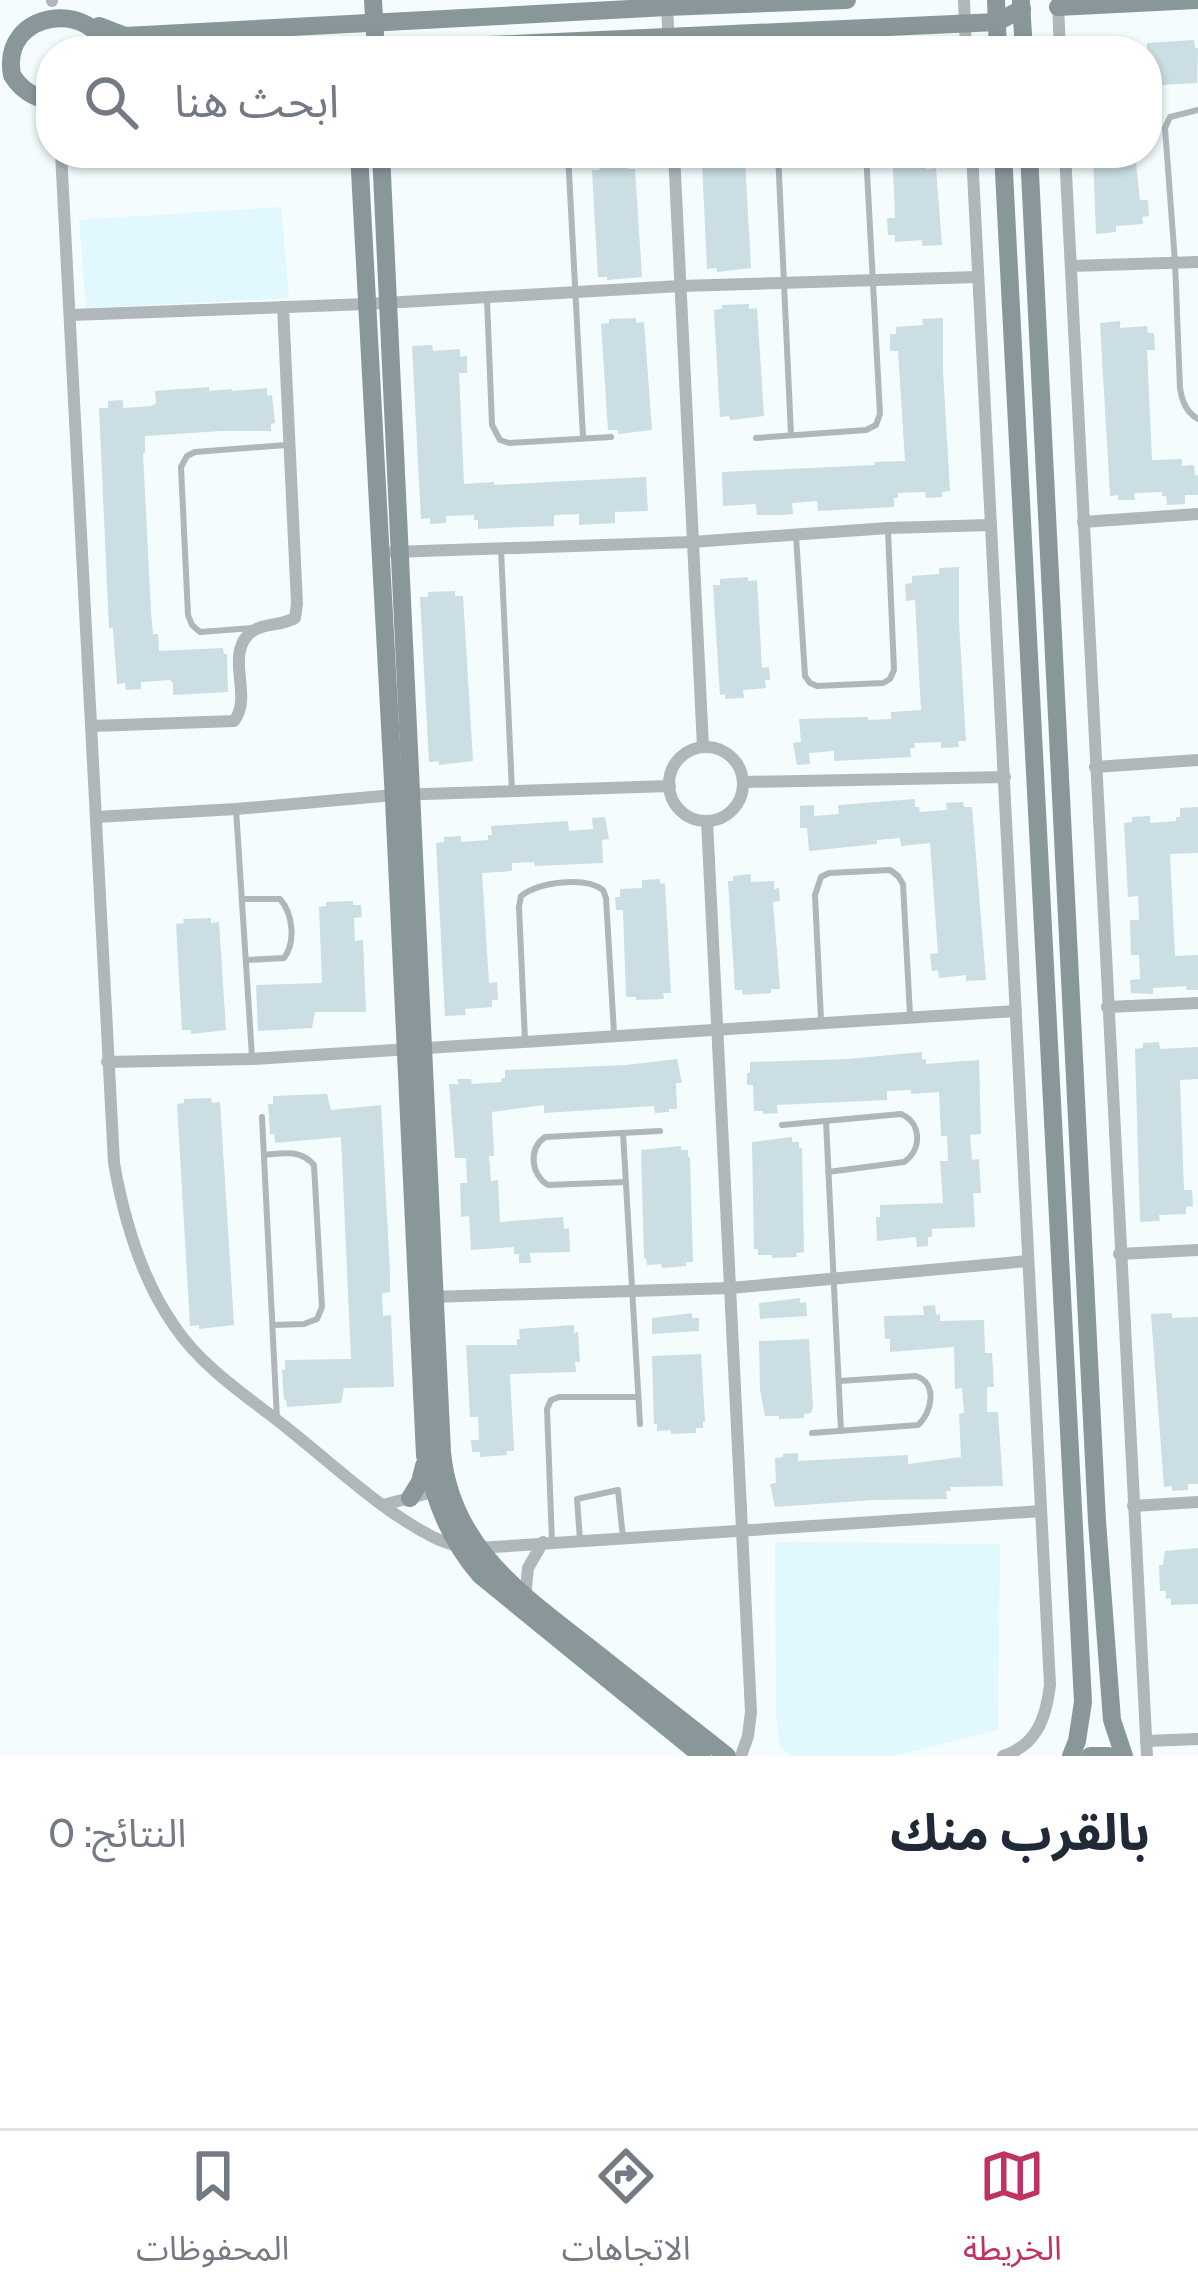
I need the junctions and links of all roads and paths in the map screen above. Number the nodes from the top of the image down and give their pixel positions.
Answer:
1 (52, 0) edge
2 (350, 0) edge
3 (374, 0) edge
4 (847, 0) edge
5 (964, 0) edge
6 (996, 0) edge
7 (1196, 0) edge
8 (667, 3) edge
9 (1016, 3) edge
10 (1058, 4) edge
11 (375, 22) junction
12 (997, 22) junction
13 (965, 23) junction
14 (352, 24) junction
15 (99, 26) junction
16 (5, 32) edge
17 (102, 36) edge
18 (358, 36) edge
19 (371, 36) edge
20 (669, 36) edge
21 (782, 36) edge
22 (965, 36) edge
23 (997, 36) edge
24 (1022, 36) edge
25 (1059, 36) edge
26 (7, 74) edge
27 (36, 96) edge
28 (1198, 110) edge
29 (62, 168) edge
30 (361, 168) edge
31 (381, 168) edge
32 (569, 168) edge
33 (675, 168) edge
34 (779, 168) edge
35 (867, 168) edge
36 (973, 168) edge
37 (1005, 168) edge
38 (1030, 168) edge
39 (1066, 168) edge
40 (1175, 262) junction
41 (1198, 262) edge
42 (1070, 266) junction
43 (978, 278) junction
44 (872, 280) junction
45 (783, 283) junction
46 (680, 286) junction
47 (576, 292) junction
48 (487, 296) junction
49 (377, 303) junction
50 (283, 307) junction
51 (71, 315) junction
52 (1198, 419) edge
53 (790, 435) junction
54 (583, 437) junction
55 (611, 437) dead end
56 (756, 438) dead end
57 (290, 445) junction
58 (1198, 514) edge
59 (1083, 522) junction
60 (991, 525) junction
61 (888, 528) junction
62 (796, 536) junction
63 (692, 542) junction
64 (501, 549) junction
65 (390, 552) junction
66 (258, 628) junction
67 (92, 726) junction
68 (703, 747) junction
69 (1198, 760) edge
70 (1095, 767) junction
71 (1004, 777) junction
72 (743, 782) junction
73 (670, 786) junction
74 (512, 791) junction
75 (403, 795) junction
76 (236, 809) junction
77 (96, 817) junction
78 (706, 821) junction
79 (242, 899) junction
80 (246, 959) junction
81 (1198, 1003) edge
82 (1107, 1006) junction
83 (1016, 1011) junction
84 (910, 1018) junction
85 (822, 1024) junction
86 (717, 1032) junction
87 (615, 1037) junction
88 (526, 1042) junction
89 (415, 1047) junction
90 (252, 1059) junction
91 (107, 1062) junction
92 (262, 1117) dead end
93 (826, 1121) junction
94 (782, 1125) dead end
95 (660, 1130) dead end
96 (623, 1133) junction
97 (264, 1155) junction
98 (828, 1172) junction
99 (626, 1183) junction
100 (1198, 1250) edge
101 (1119, 1254) junction
102 (1028, 1261) junction
103 (834, 1279) junction
104 (730, 1288) junction
105 (633, 1291) junction
106 (427, 1297) junction
107 (272, 1325) junction
108 (839, 1381) junction
109 (638, 1397) junction
110 (277, 1420) junction
111 (640, 1424) dead end
112 (842, 1431) junction
113 (812, 1433) dead end
114 (425, 1455) junction
115 (440, 1490) junction
116 (410, 1498) junction
117 (1198, 1502) edge
118 (383, 1505) junction
119 (1133, 1506) junction
120 (1041, 1511) junction
121 (742, 1531) junction
122 (623, 1538) junction
123 (580, 1540) junction
124 (548, 1542) junction
125 (468, 1547) junction
126 (525, 1597) junction
127 (1198, 1739) edge
128 (1146, 1749) edge
129 (702, 1756) edge
130 (727, 1756) edge
131 (740, 1756) edge
132 (1003, 1756) edge
133 (1071, 1756) edge
134 (1090, 1756) edge
135 (1109, 1756) edge
136 (1124, 1756) edge

1 - 15 street
1 - 16 street
2 - 14 street
3 - 11 street
4 - 8 street
5 - 13 street
6 - 12 street
7 - 10 street
8 - 11 street
8 - 20 street
9 - 12 street
9 - 24 street
10 - 25 street
11 - 14 street
11 - 19 street
12 - 13 street
12 - 23 street
13 - 21 street
13 - 22 street
14 - 15 street
14 - 18 street
15 - 17 street
16 - 26 street
26 - 27 street
28 - 40 lane
29 - 51 street
30 - 49 street
31 - 49 street
32 - 47 lane
33 - 46 street
34 - 45 lane
35 - 44 lane
36 - 43 street
37 - 133 street
38 - 136 street
39 - 42 street
40 - 41 street
40 - 42 street
40 - 52 lane
42 - 59 street
43 - 44 street
43 - 60 street
44 - 45 street
44 - 53 lane
45 - 46 street
45 - 53 lane
46 - 47 street
46 - 63 street
47 - 48 street
47 - 54 lane
48 - 49 street
48 - 54 lane
49 - 50 street
49 - 65 street
50 - 51 street
50 - 57 street
51 - 67 street
53 - 56 lane
54 - 55 lane
57 - 66 street
57 - 66 lane
58 - 59 street
59 - 70 street
60 - 61 street
60 - 71 street
61 - 62 street
61 - 62 lane
62 - 63 street
63 - 64 street
63 - 68 street
64 - 65 street
64 - 74 lane
65 - 75 street
66 - 67 street
67 - 77 street
68 - 72 street
68 - 73 street
69 - 70 street
70 - 82 street
71 - 72 street
71 - 83 street
72 - 78 street
73 - 74 street
73 - 78 street
74 - 75 street
75 - 76 street
75 - 89 street
76 - 77 street
76 - 79 lane
77 - 91 street
78 - 86 street
79 - 80 lane
79 - 80 lane
80 - 90 lane
81 - 82 street
82 - 101 street
83 - 84 street
83 - 102 street
84 - 85 street
84 - 85 lane
85 - 86 street
86 - 87 street
86 - 104 street
87 - 88 street
87 - 88 lane
88 - 89 street
89 - 90 street
89 - 106 street
90 - 91 street
91 - 110 street
92 - 97 lane
93 - 94 lane
93 - 98 lane
93 - 98 lane
95 - 96 lane
96 - 99 lane
96 - 99 lane
97 - 107 lane
97 - 107 lane
98 - 103 lane
99 - 105 lane
100 - 101 street
101 - 119 street
102 - 103 street
102 - 120 street
103 - 104 street
103 - 108 lane
104 - 105 street
104 - 121 street
105 - 106 street
105 - 109 lane
106 - 114 street
106 - 115 street
107 - 110 lane
108 - 112 lane
108 - 112 lane
109 - 111 lane
109 - 124 lane
110 - 118 street
112 - 113 lane
114 - 115 street
114 - 116 street
115 - 116 street
115 - 125 street
116 - 118 street
117 - 119 street
118 - 125 street
119 - 128 street
120 - 121 street
120 - 132 street
121 - 122 street
121 - 131 street
122 - 123 street
122 - 123 lane
123 - 124 street
124 - 125 street
124 - 126 street
125 - 126 street
125 - 129 street
126 - 130 street
127 - 128 street
134 - 135 street

